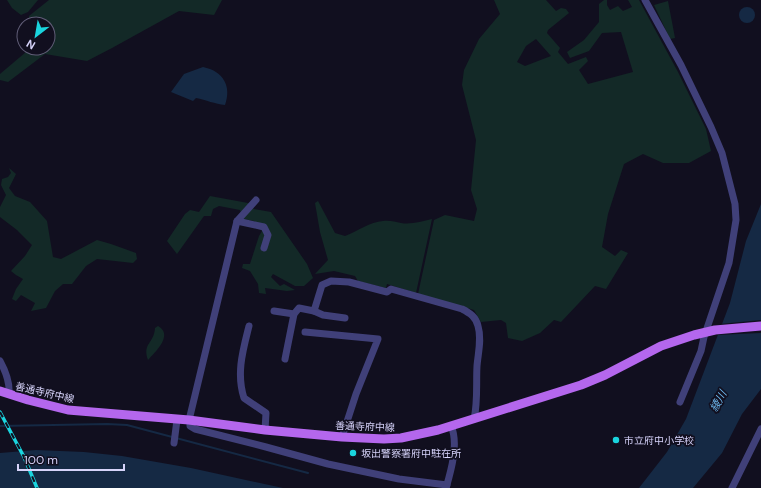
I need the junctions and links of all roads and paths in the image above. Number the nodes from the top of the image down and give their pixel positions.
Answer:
1 (645, 0) edge
2 (256, 200) dead end
3 (237, 221) junction
4 (264, 248) dead end
5 (274, 311) dead end
6 (314, 312) junction
7 (294, 314) junction
8 (345, 318) dead end
9 (249, 326) dead end
10 (761, 326) edge
11 (710, 331) junction
12 (305, 332) dead end
13 (285, 359) dead end
14 (0, 361) edge
15 (4, 393) edge
16 (680, 402) dead end
17 (474, 419) junction
18 (177, 420) junction
19 (189, 420) junction
20 (451, 426) junction
21 (761, 429) edge
22 (265, 430) junction
23 (342, 437) junction
24 (175, 438) dead end
25 (446, 487) edge
26 (732, 488) edge

1 - 11 street
2 - 3 street
3 - 4 street
3 - 19 street
5 - 7 street
6 - 7 street
6 - 8 street
6 - 17 street
7 - 13 street
9 - 22 street
10 - 11 main road, 善通寺府中線
11 - 16 street
11 - 17 main road, 善通寺府中線
12 - 23 street
14 - 15 street
15 - 18 main road, 善通寺府中線
17 - 20 main road, 善通寺府中線
18 - 19 main road, 善通寺府中線
18 - 24 street
19 - 22 main road, 善通寺府中線
19 - 25 street
20 - 23 main road, 善通寺府中線
20 - 25 street
21 - 26 street
22 - 23 main road, 善通寺府中線

